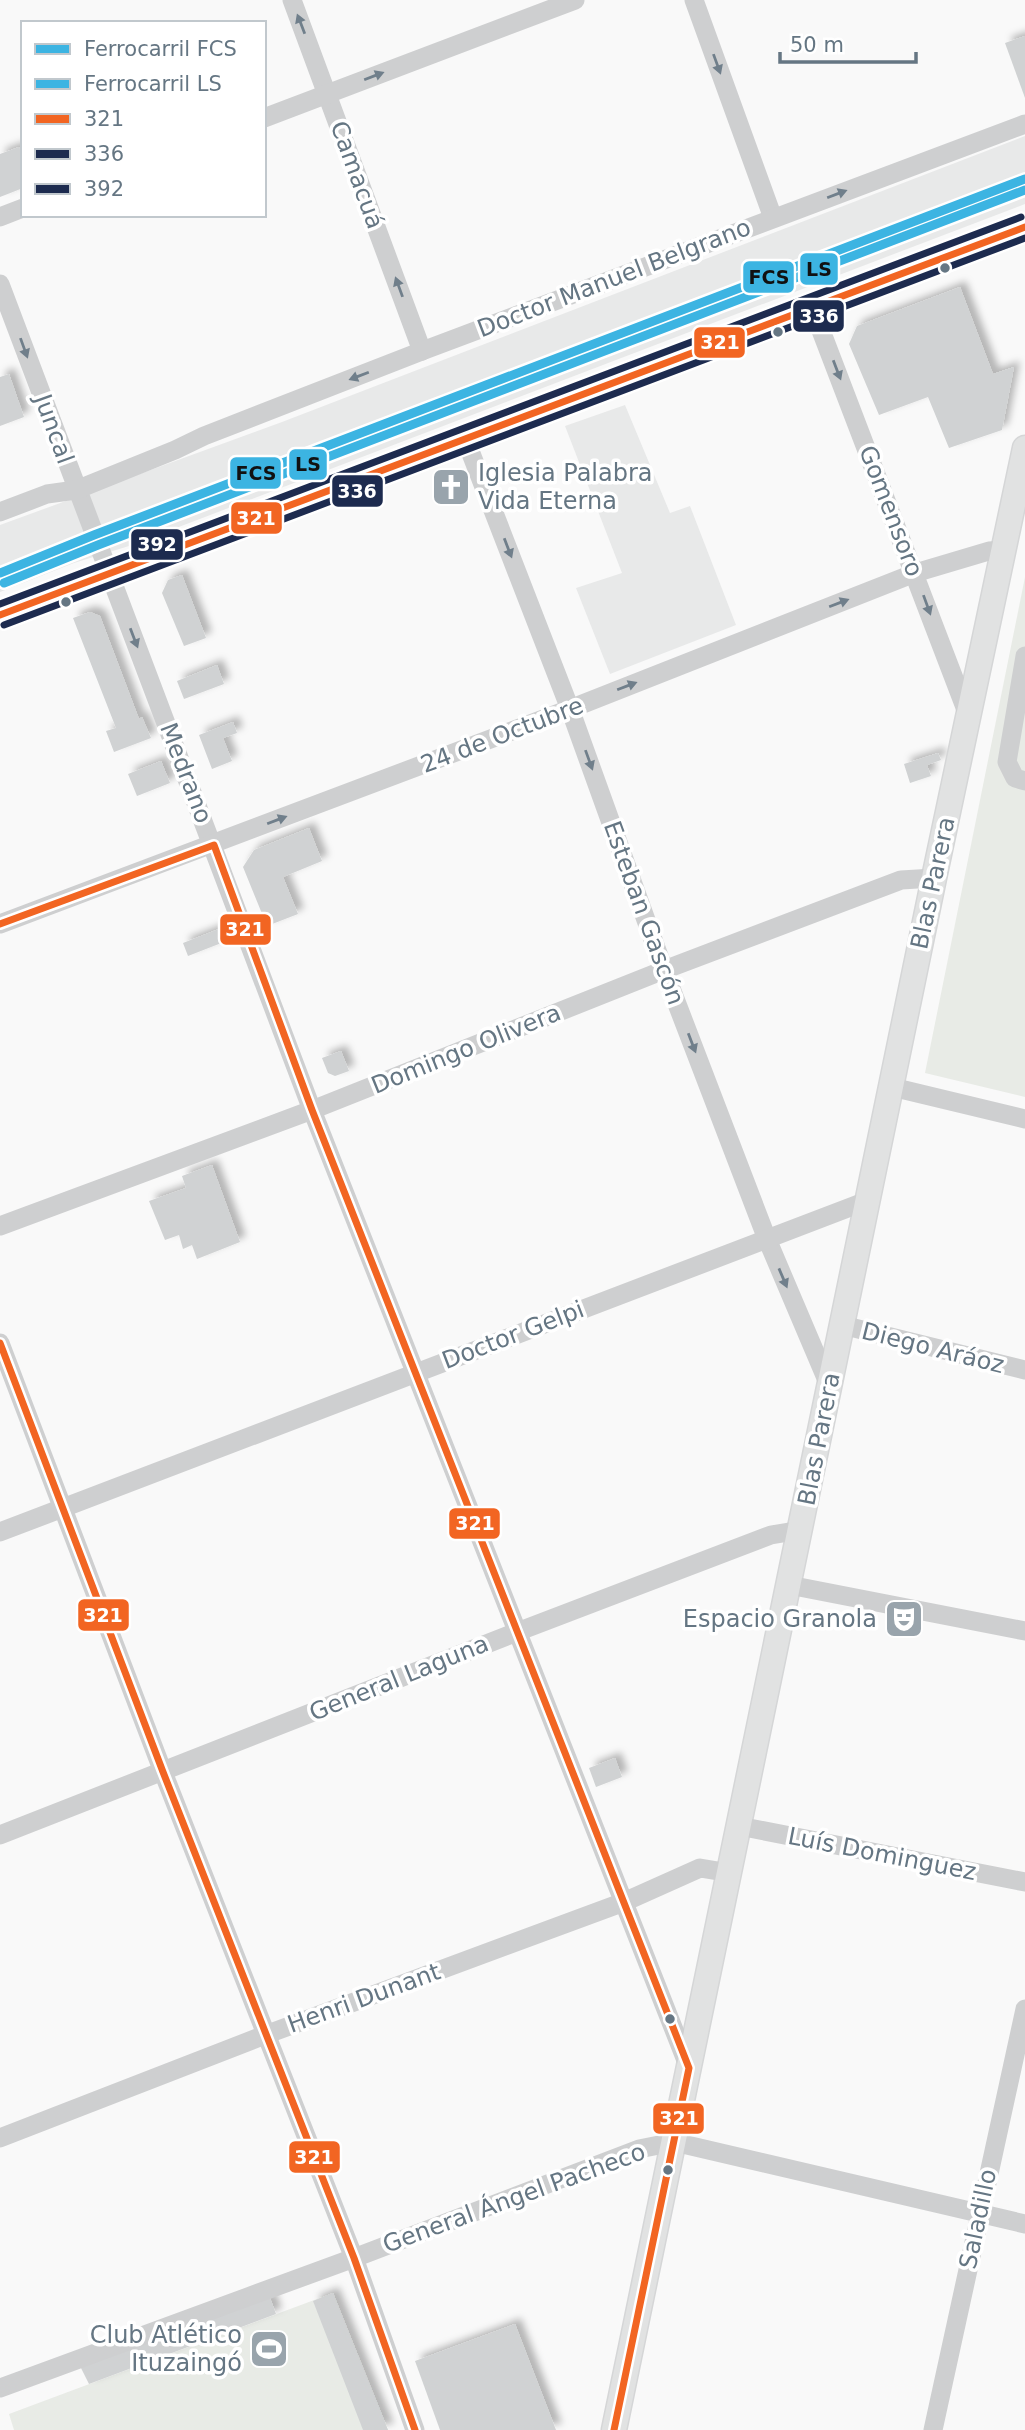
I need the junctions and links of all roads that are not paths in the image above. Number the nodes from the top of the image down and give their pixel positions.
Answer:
1 (292, 0) edge
2 (575, 0) edge
3 (694, 0) edge
4 (327, 94) junction
5 (266, 117) edge
6 (1025, 124) edge
7 (21, 209) edge
8 (0, 217) edge
9 (773, 218) junction
10 (1025, 227) edge
11 (0, 284) edge
12 (812, 307) junction
13 (422, 351) junction
14 (465, 439) junction
15 (1025, 448) edge
16 (74, 484) junction
17 (0, 512) edge
18 (1004, 550) junction
19 (915, 573) junction
20 (110, 574) junction
21 (0, 615) edge
22 (1025, 656) edge
23 (570, 709) junction
24 (968, 715) junction
25 (1025, 781) edge
26 (214, 845) junction
27 (934, 878) junction
28 (0, 924) edge
29 (664, 970) junction
30 (892, 1087) junction
31 (313, 1110) junction
32 (1025, 1119) edge
33 (869, 1200) junction
34 (0, 1226) edge
35 (767, 1239) junction
36 (842, 1325) junction
37 (0, 1343) edge
38 (1025, 1370) edge
39 (417, 1372) junction
40 (829, 1385) junction
41 (63, 1509) junction
42 (801, 1530) junction
43 (0, 1532) edge
44 (789, 1585) junction
45 (1025, 1631) edge
46 (517, 1632) junction
47 (163, 1772) junction
48 (739, 1826) junction
49 (0, 1835) edge
50 (730, 1873) junction
51 (1025, 1882) edge
52 (624, 1902) junction
53 (1025, 2009) edge
54 (265, 2035) junction
55 (689, 2068) junction
56 (0, 2138) edge
57 (674, 2142) junction
58 (979, 2213) junction
59 (1025, 2224) edge
60 (354, 2258) junction
61 (0, 2388) edge
62 (415, 2430) edge
63 (614, 2430) edge
64 (933, 2430) edge

4 -> 1 street, Camacuá
4 -> 2 street
3 -> 9 street
4 - 5 street
13 -> 4 street, Camacuá
9 -> 6 street, Doctor Manuel Belgrano
7 - 8 street
9 - 13 street, Doctor Manuel Belgrano
10 - 12 main road
11 -> 16 street, Juncal
12 - 14 main road
12 -> 19 street, Gomensoro
13 -> 16 street, Doctor Manuel Belgrano
14 - 20 main road
14 -> 23 street, Esteban Gascón
15 - 18 main road, Blas Parera
16 - 17 street, Doctor Manuel Belgrano
16 - 20 street, Juncal
18 - 19 street, 24 de Octubre
18 - 24 main road, Blas Parera
23 -> 19 street, 24 de Octubre
19 -> 24 street, Gomensoro
20 - 21 main road
20 -> 26 street, Medrano
22 - 25 street
26 -> 23 street, 24 de Octubre
23 -> 29 street, Esteban Gascón
24 - 27 main road, Blas Parera
26 - 28 street, 24 de Octubre
26 - 31 street, Medrano
27 - 29 street, Domingo Olivera
27 - 30 main road, Blas Parera
29 - 31 street, Domingo Olivera
29 -> 35 street, Esteban Gascón
30 - 32 street
30 - 33 main road, Blas Parera
31 - 34 street, Domingo Olivera
31 - 39 street, Medrano
33 - 35 street, Doctor Gelpi
33 - 36 main road, Blas Parera
35 - 39 street, Doctor Gelpi
35 -> 40 street, Esteban Gascón
36 - 38 street, Diego Aráoz
36 - 40 main road, Blas Parera
37 - 41 street
39 - 41 street, Doctor Gelpi
39 - 46 street, Medrano
40 - 42 main road, Blas Parera
41 - 43 street, Doctor Gelpi
41 - 47 street
42 - 44 main road, Blas Parera
42 - 46 street, General Laguna
44 - 45 street
44 - 48 main road, Blas Parera
46 - 47 street, General Laguna
46 - 52 street, Medrano
47 - 49 street, General Laguna
47 - 54 street
48 - 50 main road, Blas Parera
48 - 51 street, Luís Dominguez
50 - 52 street, Henri Dunant
50 - 55 main road, Blas Parera
52 - 54 street, Henri Dunant
52 - 55 street, Medrano
53 - 58 street, Saladillo
54 - 56 street, Henri Dunant
54 - 60 street
55 - 57 main road, Blas Parera
57 - 58 street
57 - 60 street, General Ángel Pacheco
57 - 63 main road, Blas Parera
58 - 59 street
58 - 64 street, Saladillo
60 - 61 street, General Ángel Pacheco
60 - 62 street

